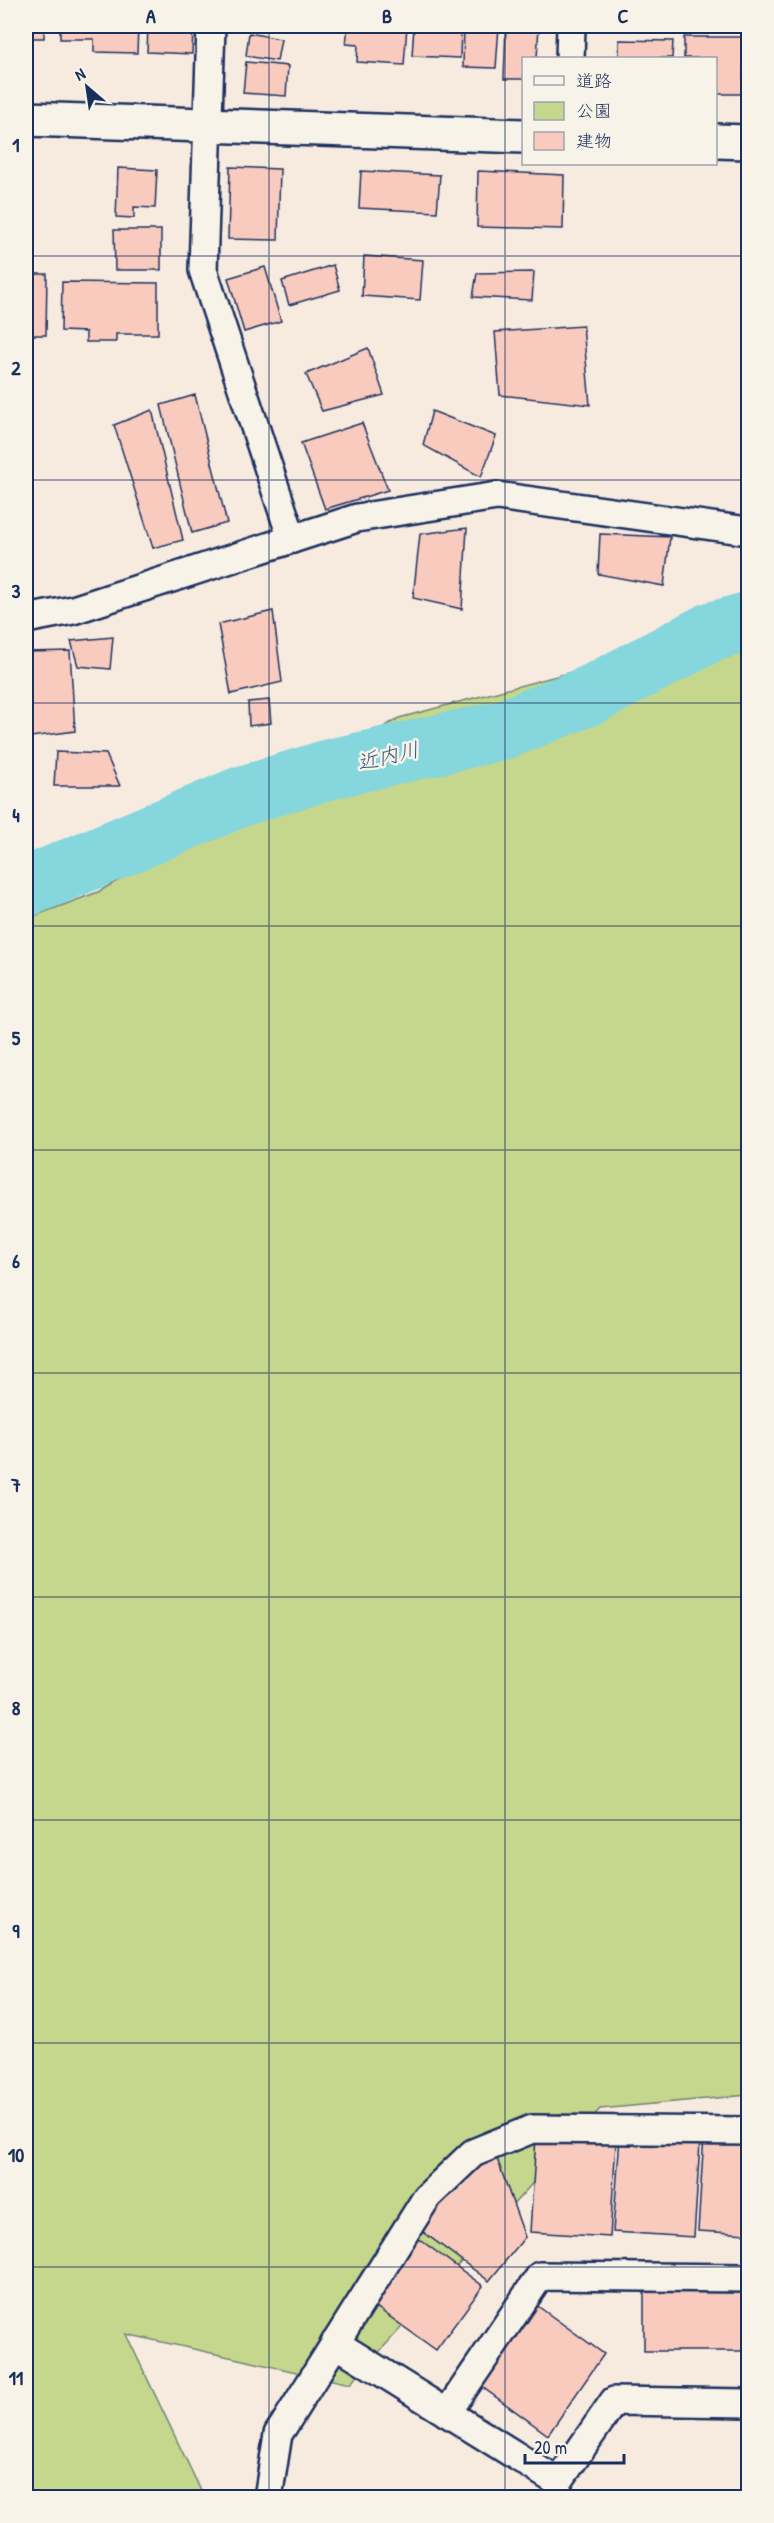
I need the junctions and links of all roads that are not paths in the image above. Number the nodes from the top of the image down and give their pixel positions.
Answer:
1 (211, 26) edge
2 (571, 26) edge
3 (570, 57) edge
4 (26, 119) edge
5 (206, 124) junction
6 (522, 136) edge
7 (717, 141) edge
8 (748, 142) edge
9 (748, 531) edge
10 (292, 539) junction
11 (26, 619) edge
12 (748, 2131) edge
13 (748, 2278) edge
14 (335, 2343) junction
15 (748, 2403) edge
16 (447, 2413) junction
17 (268, 2498) edge

1 - 5 street
2 - 3 street
4 - 5 street
5 - 6 street
5 - 10 street
7 - 8 street
9 - 10 street
10 - 11 street
12 - 14 street
13 - 16 street
14 - 16 street
14 - 17 street
15 - 16 street

